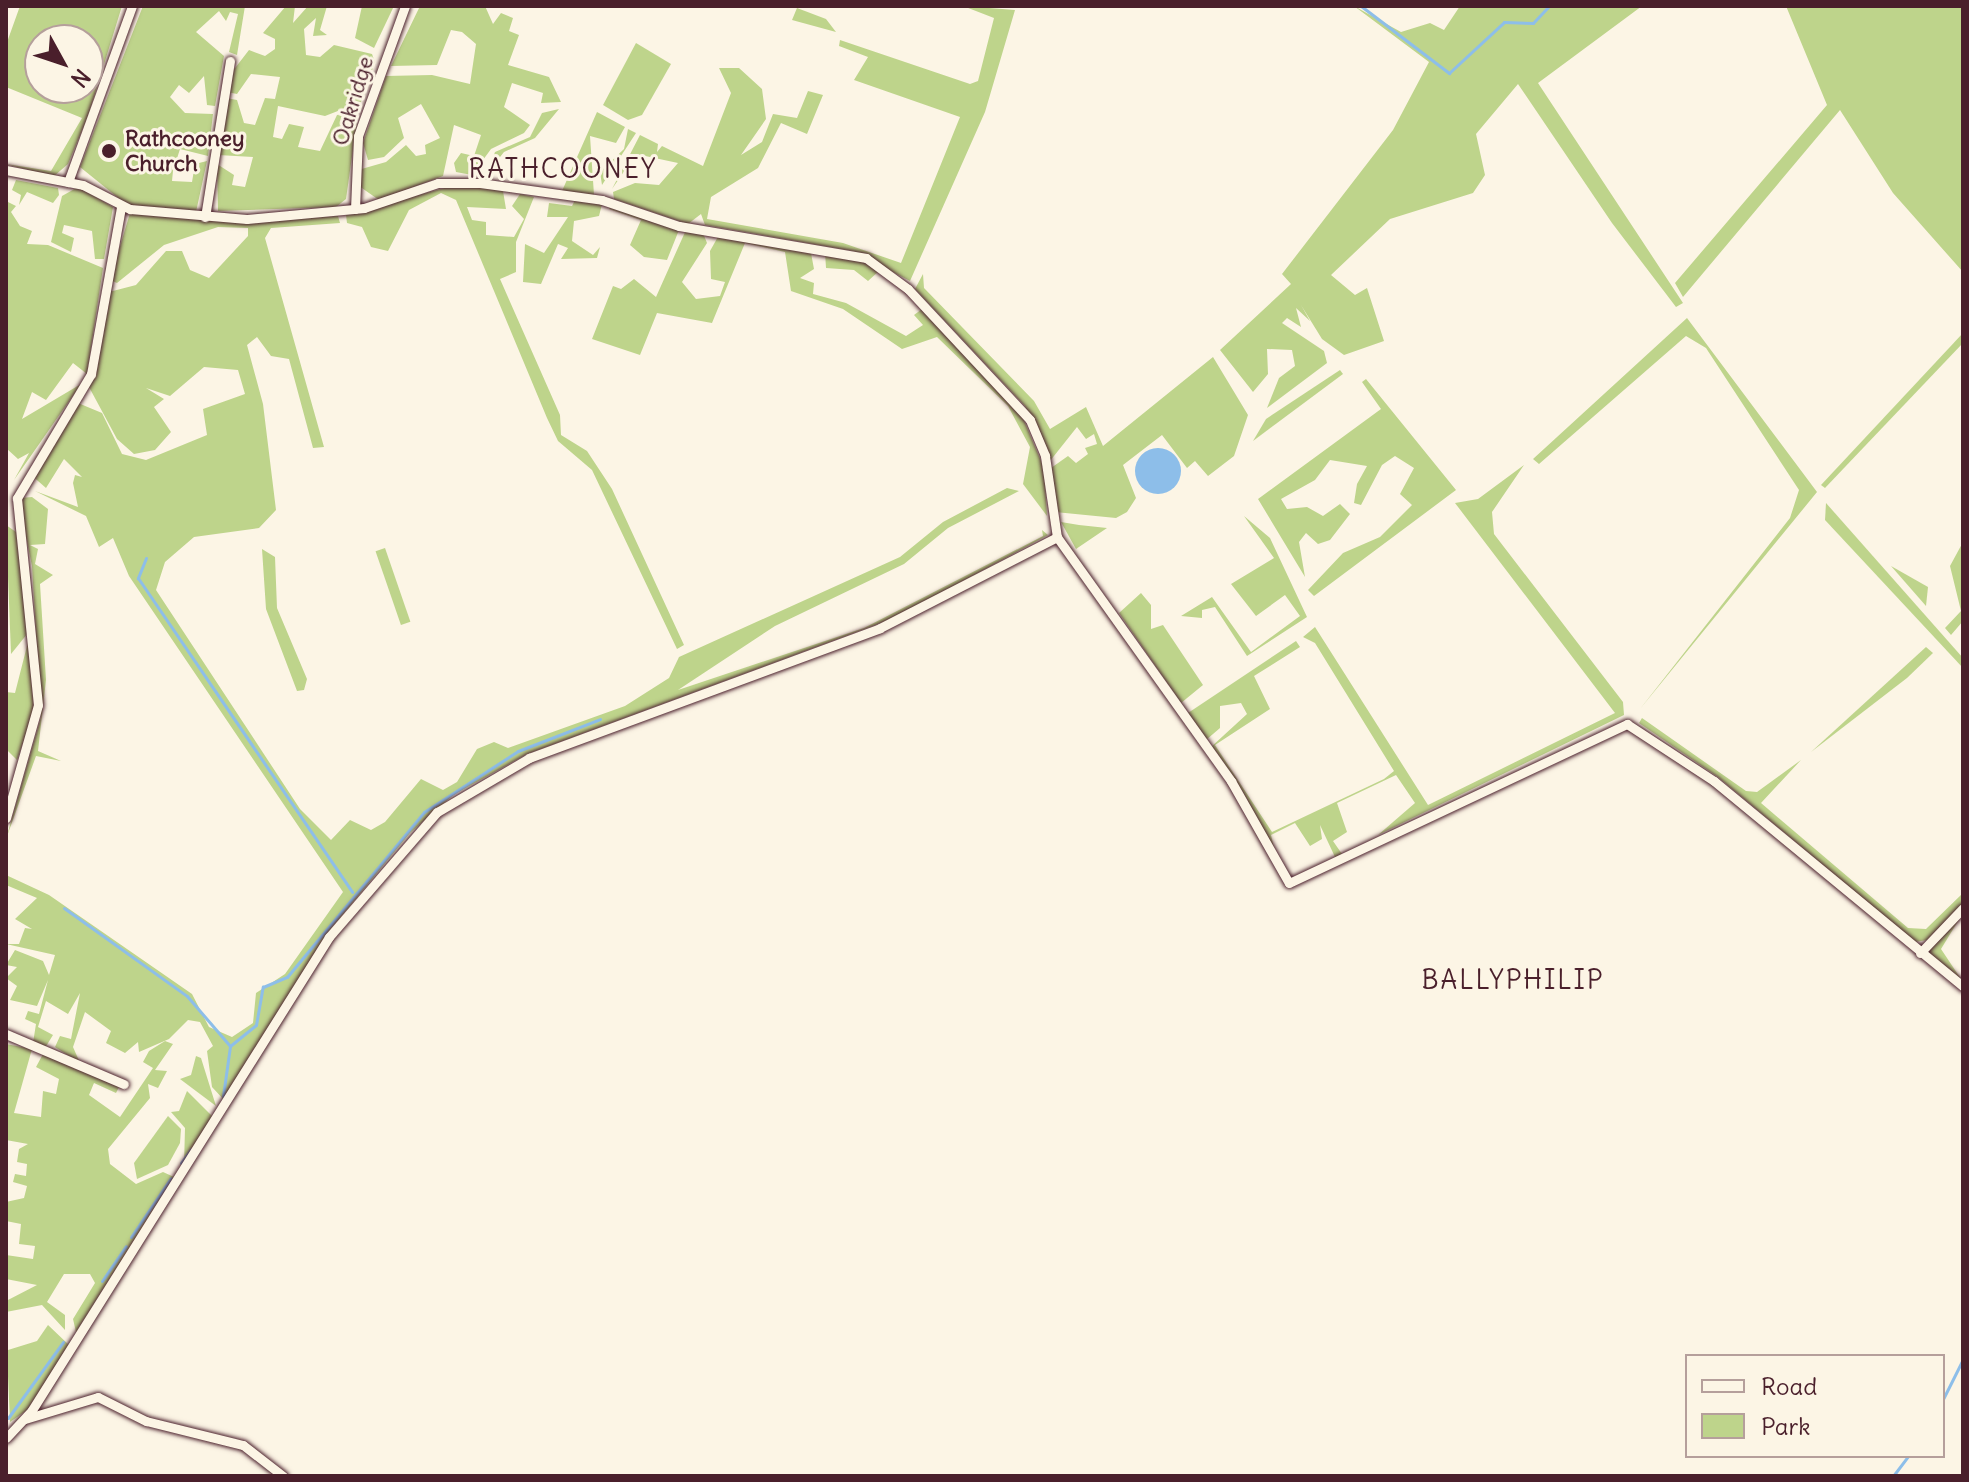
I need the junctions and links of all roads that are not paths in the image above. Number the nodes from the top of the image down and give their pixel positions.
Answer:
1 (132, 6) edge
2 (405, 6) edge
3 (230, 61) dead end
4 (6, 170) edge
5 (68, 182) junction
6 (121, 207) junction
7 (355, 209) junction
8 (205, 217) junction
9 (1057, 537) junction
10 (6, 818) edge
11 (1963, 908) edge
12 (1920, 953) junction
13 (1963, 986) edge
14 (6, 1034) edge
15 (124, 1084) dead end
16 (25, 1419) junction
17 (8, 1433) edge
18 (283, 1476) edge

1 - 5 street
2 - 7 street, Oakridge
3 - 8 street
4 - 5 street
5 - 6 street
6 - 8 street
6 - 10 street
7 - 8 street
7 - 9 street
9 - 12 street
9 - 16 street
11 - 12 street
12 - 13 street
14 - 15 street
16 - 17 street
16 - 18 street

